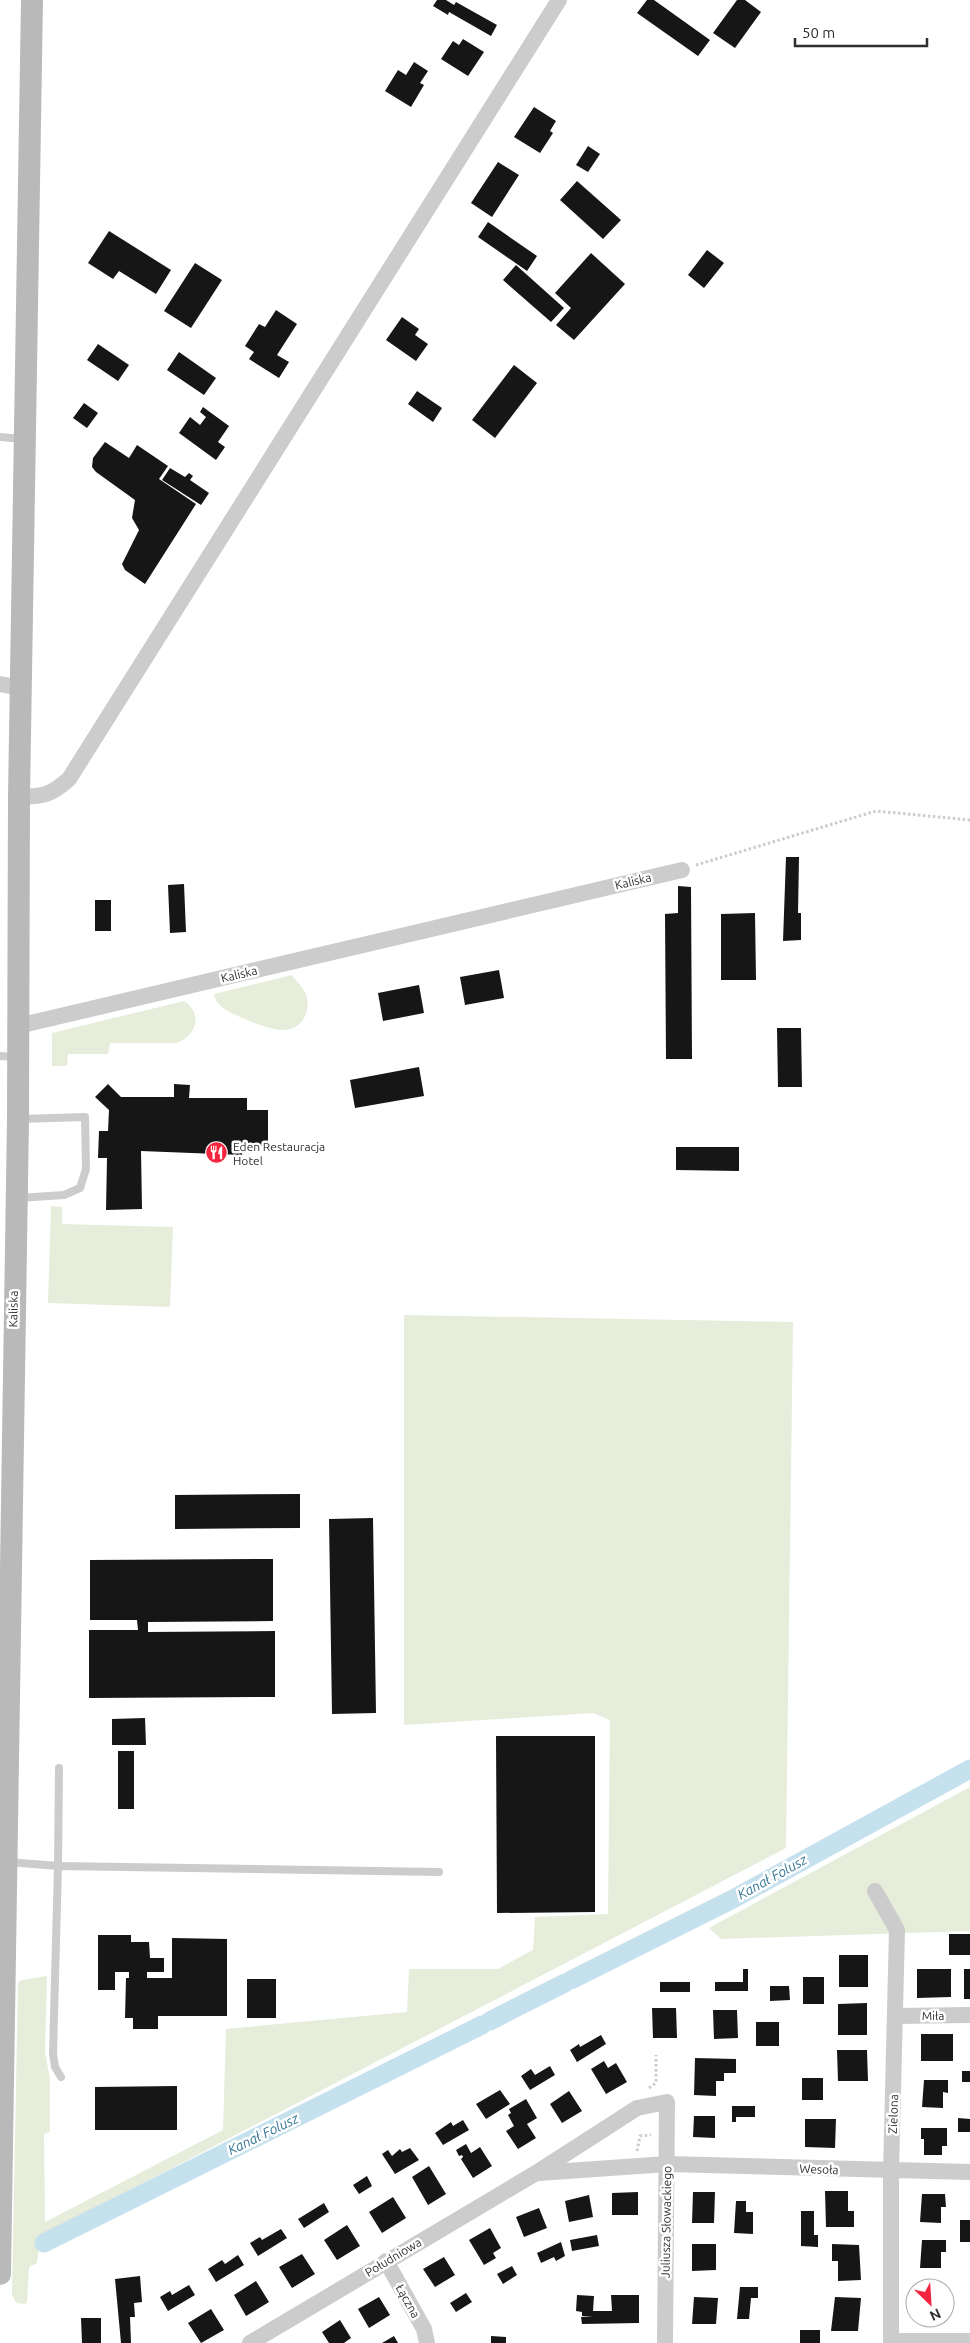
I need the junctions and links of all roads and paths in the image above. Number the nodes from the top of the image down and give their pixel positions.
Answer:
1 (32, 0) edge
2 (559, 0) edge
3 (0, 437) edge
4 (26, 440) junction
5 (11, 686) edge
6 (19, 797) junction
7 (970, 820) edge
8 (682, 870) joint
9 (18, 1026) junction
10 (9, 1056) edge
11 (18, 1119) junction
12 (16, 1198) junction
13 (59, 1768) dead end
14 (6, 1862) junction
15 (58, 1866) junction
16 (439, 1872) dead end
17 (876, 1891) dead end
18 (970, 2015) edge
19 (897, 2016) junction
20 (61, 2077) dead end
21 (667, 2102) joint
22 (667, 2135) junction
23 (667, 2164) junction
24 (634, 2166) junction
25 (891, 2172) junction
26 (970, 2172) edge
27 (536, 2173) junction
28 (1, 2174) edge
29 (0, 2216) edge
30 (386, 2261) junction
31 (0, 2274) edge
32 (970, 2341) edge
33 (891, 2342) edge
34 (250, 2343) edge
35 (428, 2343) edge
36 (665, 2343) edge

1 - 4 main road
2 - 6 street
3 - 4 lane
4 - 5 main road
5 - 6 main road
6 - 9 main road
7 - 8 path
8 - 9 street, Kaliska
9 - 10 main road, Kaliska
10 - 11 main road, Kaliska
11 - 12 main road, Kaliska
11 - 12 lane
12 - 14 main road, Kaliska
13 - 15 lane
14 - 15 lane
14 - 28 main road, Kaliska
15 - 16 lane
15 - 20 lane
17 - 19 street, Zielona
18 - 19 street, Miła
19 - 25 street, Zielona
21 - 22 street, Juliusza Słowackiego
21 - 27 street, Południowa
22 - 23 street, Juliusza Słowackiego
22 - 24 path
23 - 24 street, Południowa
23 - 25 street, Wesoła
23 - 36 street, Juliusza Słowackiego
24 - 27 street, Południowa
25 - 26 street, Wesoła
25 - 33 street, Zielona
27 - 30 street, Południowa
28 - 29 main road, Kaliska
29 - 31 main road, Kaliska
30 - 34 street, Południowa
30 - 35 street, Łączna
32 - 33 street

